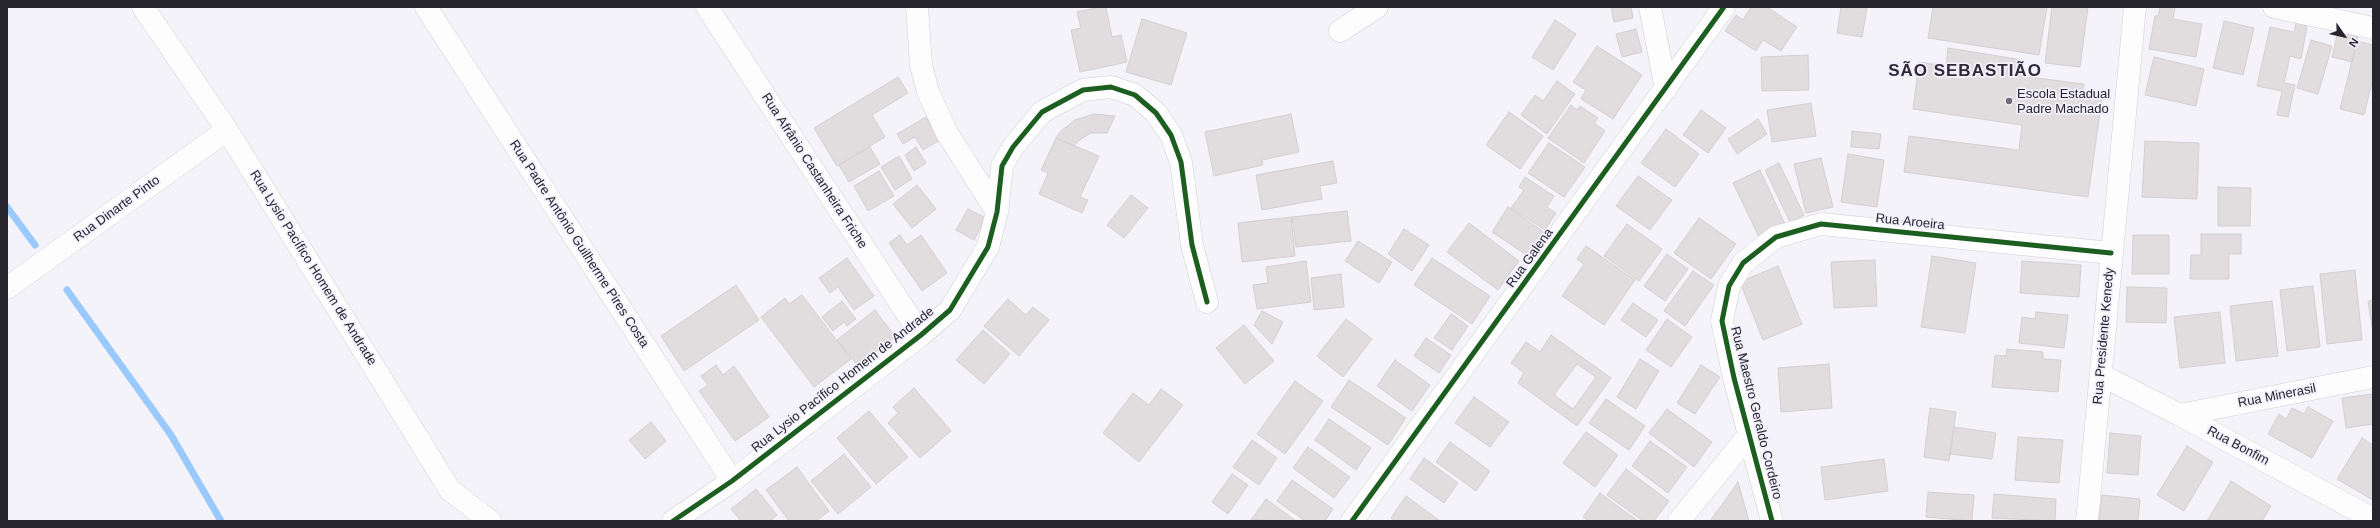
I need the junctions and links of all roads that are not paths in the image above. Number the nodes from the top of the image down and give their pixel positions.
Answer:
1 (143, 7) edge
2 (426, 7) edge
3 (707, 7) edge
4 (917, 7) edge
5 (1377, 7) edge
6 (1650, 7) edge
7 (1724, 7) edge
8 (2135, 7) edge
9 (2274, 7) edge
10 (2373, 28) edge
11 (1340, 31) dead end
12 (1666, 89) junction
13 (227, 130) junction
14 (997, 212) junction
15 (2112, 253) junction
16 (1728, 286) joint
17 (7, 288) edge
18 (1206, 302) dead end
19 (922, 336) junction
20 (2101, 375) junction
21 (2373, 377) edge
22 (2180, 415) junction
23 (1749, 435) junction
24 (732, 481) junction
25 (2373, 520) edge
26 (490, 521) edge
27 (673, 521) edge
28 (1352, 521) edge
29 (1678, 521) edge
30 (1772, 521) edge
31 (2087, 521) edge

1 - 13 street, Rua Lysio Pacífico Homem de Andrade
2 - 24 street, Rua Padre Antônio Guilherme Pires Costa
3 - 19 street, Rua Afrânio Castanheira Friche
4 - 14 street
5 - 11 street
6 - 12 street
7 - 12 street, Rua Galena
8 - 15 street, Rua Presidente Kenedy
9 - 10 street
12 - 28 street, Rua Galena
13 - 17 street, Rua Dinarte Pinto
13 - 26 street, Rua Lysio Pacífico Homem de Andrade
14 - 18 street, Rua Lysio Pacífico Homem de Andrade
14 - 19 street, Rua Lysio Pacífico Homem de Andrade
15 - 16 street, Rua Aroeira
15 - 20 street, Rua Presidente Kenedy
16 - 23 street, Rua Maestro Geraldo Cordeiro
19 - 24 street, Rua Lysio Pacífico Homem de Andrade
20 - 22 street, Rua Bonfim
20 - 31 street, Rua Presidente Kenedy
21 - 22 street, Rua Minerasil
22 - 25 street, Rua Bonfim
23 - 29 street
23 - 30 street, Rua Maestro Geraldo Cordeiro
24 - 27 street, Rua Lysio Pacífico Homem de Andrade

